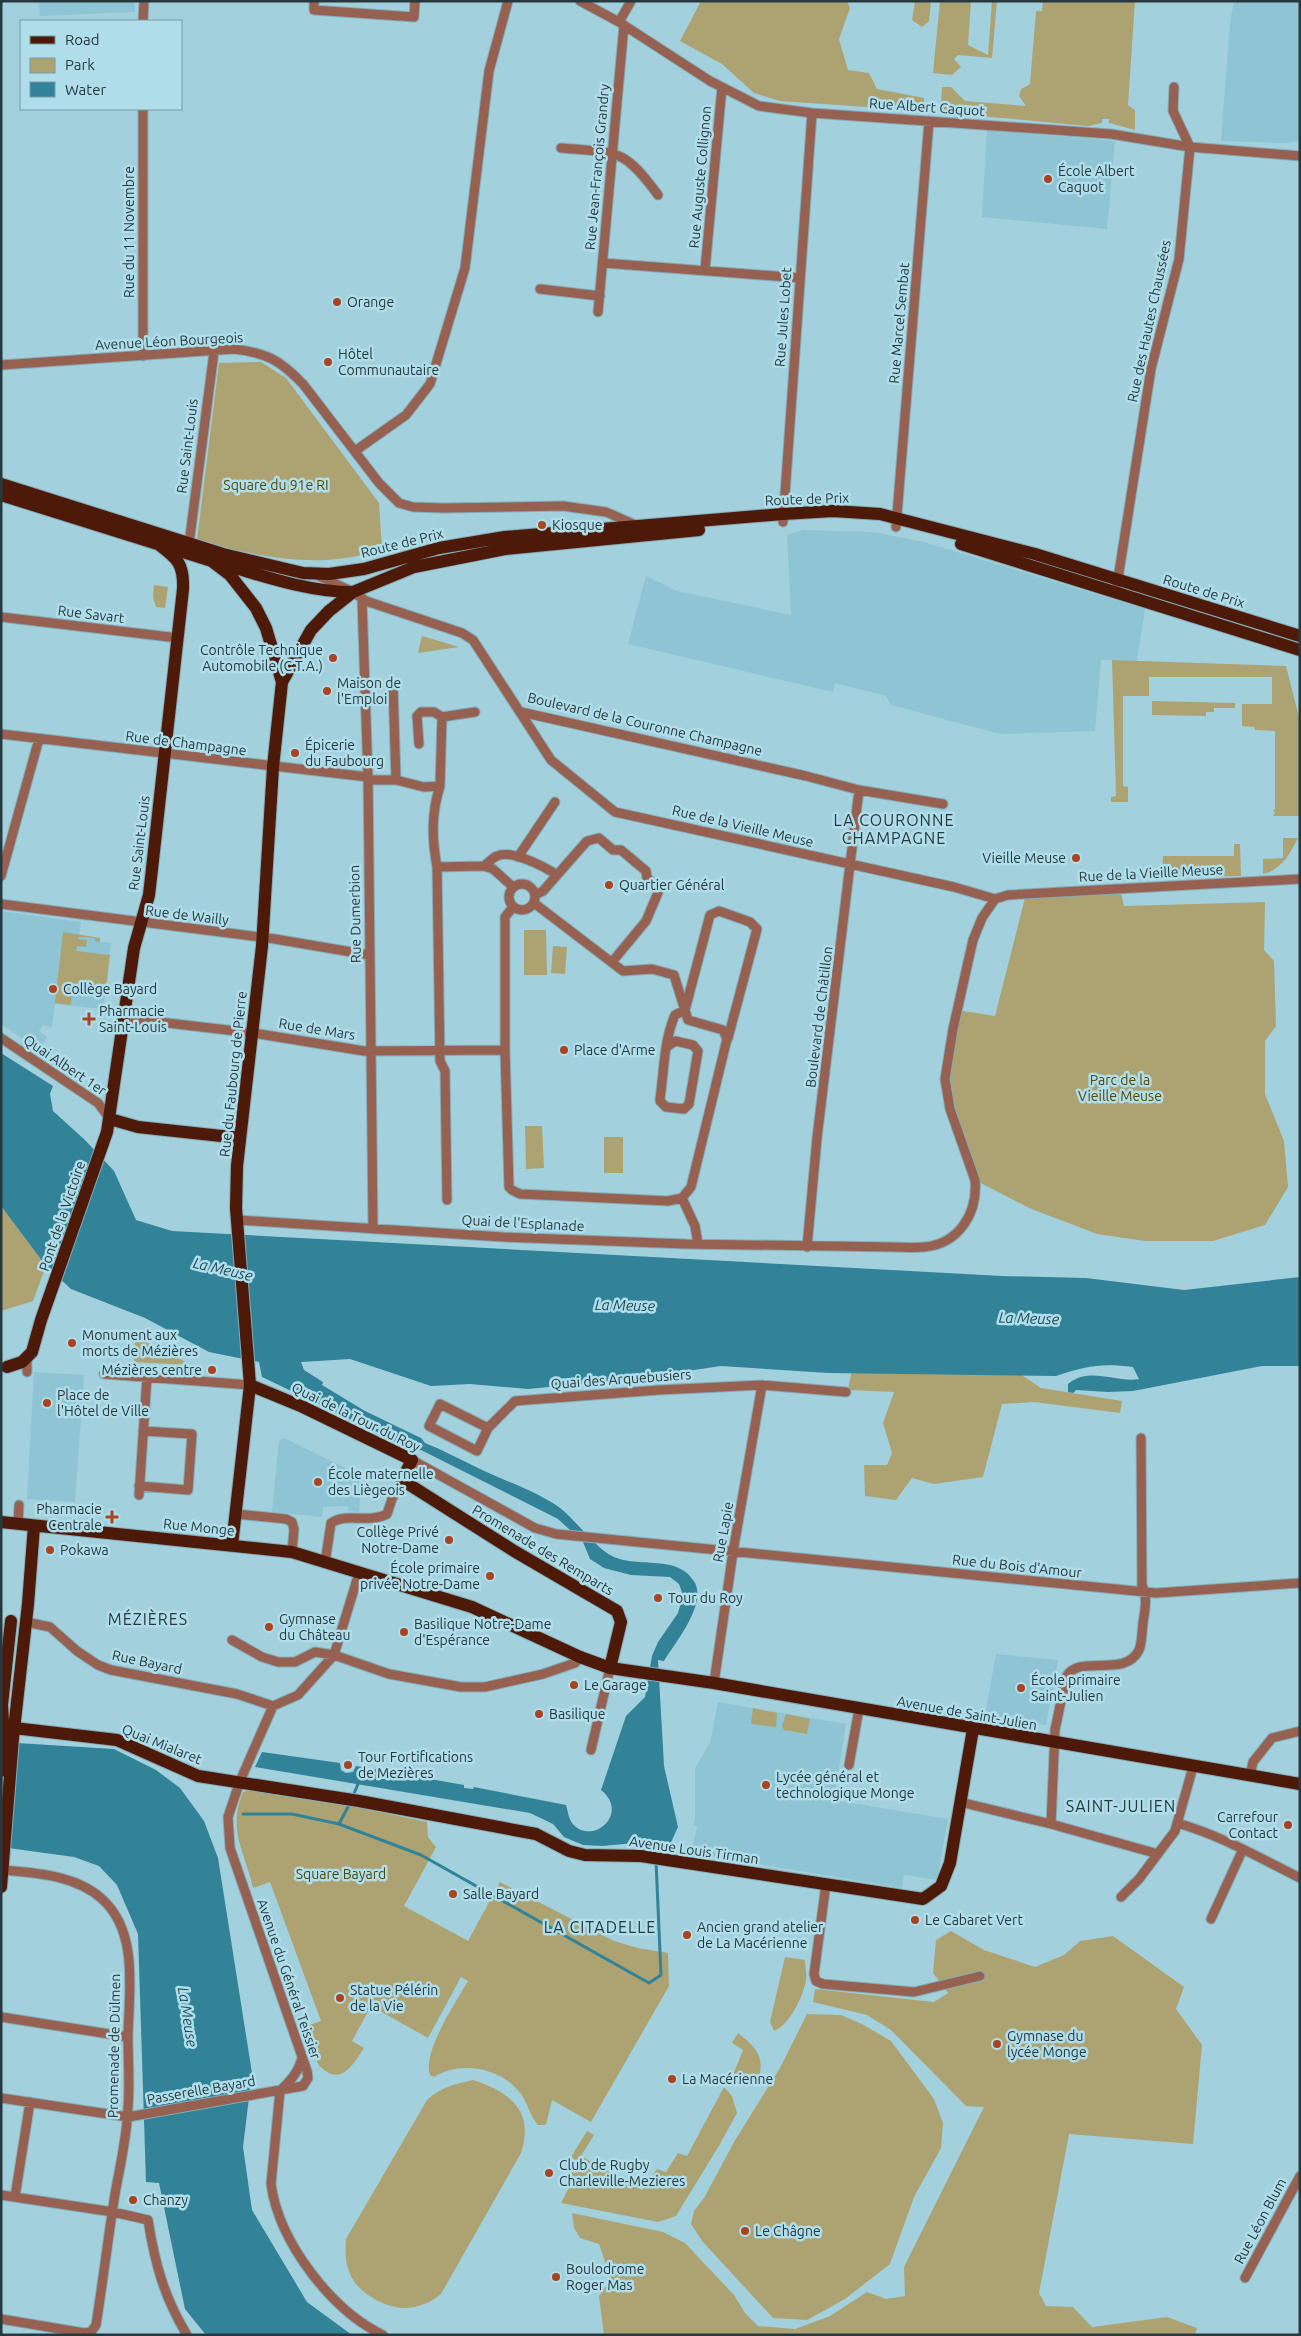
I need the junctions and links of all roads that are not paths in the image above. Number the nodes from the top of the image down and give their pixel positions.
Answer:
1 (144, 1) edge
2 (314, 1) edge
3 (415, 1) edge
4 (508, 1) edge
5 (580, 1) edge
6 (631, 1) edge
7 (143, 20) edge
8 (621, 24) junction
9 (722, 87) junction
10 (1174, 87) dead end
11 (143, 110) edge
12 (812, 113) junction
13 (929, 121) junction
14 (1190, 147) junction
15 (561, 148) dead end
16 (612, 152) junction
17 (1300, 156) edge
18 (658, 194) dead end
19 (603, 263) junction
20 (705, 270) junction
21 (800, 278) junction
22 (540, 289) dead end
23 (600, 296) junction
24 (598, 312) dead end
25 (214, 352) junction
26 (143, 356) junction
27 (1, 365) edge
28 (355, 451) junction
29 (1, 484) edge
30 (1, 495) edge
31 (783, 518) junction
32 (897, 523) junction
33 (640, 531) junction
34 (158, 544) junction
35 (189, 544) junction
36 (399, 559) junction
37 (210, 560) junction
38 (307, 577) junction
39 (1117, 587) junction
40 (357, 595) junction
41 (1, 617) edge
42 (1300, 636) edge
43 (178, 638) junction
44 (1300, 650) edge
45 (282, 682) junction
46 (393, 685) dead end
47 (475, 712) dead end
48 (520, 712) junction
49 (442, 717) junction
50 (1, 734) edge
51 (39, 738) junction
52 (420, 744) dead end
53 (164, 753) junction
54 (273, 767) junction
55 (368, 779) junction
56 (396, 780) junction
57 (440, 786) junction
58 (859, 790) junction
59 (555, 802) dead end
60 (943, 804) dead end
61 (518, 857) junction
62 (851, 865) junction
63 (484, 866) junction
64 (437, 867) junction
65 (557, 875) junction
66 (1, 876) edge
67 (1300, 879) edge
68 (513, 887) junction
69 (534, 899) junction
70 (995, 899) junction
71 (1, 904) edge
72 (513, 907) junction
73 (140, 923) junction
74 (262, 938) junction
75 (369, 955) junction
76 (612, 962) junction
77 (685, 1010) junction
78 (125, 1018) junction
79 (253, 1032) junction
80 (1, 1038) edge
81 (727, 1039) junction
82 (668, 1046) junction
83 (440, 1050) junction
84 (505, 1050) junction
85 (372, 1051) junction
86 (110, 1119) junction
87 (240, 1138) junction
88 (100, 1153) joint
89 (682, 1198) junction
90 (447, 1200) dead end
91 (238, 1220) junction
92 (374, 1229) junction
93 (698, 1244) junction
94 (807, 1247) junction
95 (7, 1367) dead end
96 (104, 1374) dead end
97 (147, 1377) junction
98 (250, 1385) junction
99 (762, 1385) junction
100 (846, 1392) dead end
101 (488, 1428) junction
102 (143, 1431) junction
103 (1141, 1438) dead end
104 (412, 1460) junction
105 (402, 1480) junction
106 (19, 1505) dead end
107 (236, 1514) junction
108 (1, 1522) edge
109 (18, 1524) junction
110 (34, 1526) junction
111 (232, 1546) junction
112 (292, 1552) junction
113 (733, 1552) junction
114 (325, 1562) junction
115 (359, 1573) junction
116 (1300, 1583) edge
117 (1145, 1592) junction
118 (6, 1621) edge
119 (26, 1622) junction
120 (232, 1640) dead end
121 (334, 1655) junction
122 (580, 1657) junction
123 (610, 1668) junction
124 (714, 1683) junction
125 (274, 1706) junction
126 (859, 1709) junction
127 (973, 1729) junction
128 (1300, 1732) edge
129 (10, 1735) junction
130 (1054, 1743) junction
131 (591, 1750) dead end
132 (849, 1765) dead end
133 (1193, 1767) junction
134 (1, 1771) edge
135 (1250, 1776) junction
136 (240, 1781) junction
137 (1300, 1784) edge
138 (960, 1802) junction
139 (1177, 1822) junction
140 (1051, 1824) junction
141 (1243, 1850) junction
142 (1158, 1854) junction
143 (2, 1865) edge
144 (1300, 1878) edge
145 (826, 1884) junction
146 (1, 1888) edge
147 (1121, 1897) dead end
148 (1210, 1919) dead end
149 (980, 1976) dead end
150 (1, 2018) edge
151 (128, 2037) junction
152 (302, 2057) junction
153 (296, 2074) junction
154 (305, 2082) junction
155 (280, 2091) junction
156 (1, 2098) edge
157 (30, 2102) junction
158 (128, 2117) junction
159 (1300, 2176) edge
160 (1, 2195) edge
161 (16, 2197) junction
162 (112, 2212) junction
163 (1245, 2278) dead end
164 (1, 2320) edge
165 (187, 2335) edge
166 (383, 2335) edge

1 - 7 street
2 - 3 street
4 - 28 street
5 - 8 street, Rue Albert Caquot
6 - 8 street
8 - 9 street, Rue Albert Caquot
8 - 16 street, Rue Jean-François Grandry
9 - 12 street, Rue Albert Caquot
9 - 20 street, Rue Auguste Collignon
10 - 14 street
11 - 26 street, Rue du 11 Novembre
12 - 13 street, Rue Albert Caquot
12 - 21 street, Rue Jules Lobet
13 - 14 street, Rue Albert Caquot
13 - 32 street, Rue Marcel Sembat
14 - 17 street, Rue Albert Caquot
14 - 39 street, Rue des Hautes Chaussées
15 - 16 street
16 - 18 street
16 - 19 street, Rue Jean-François Grandry
19 - 20 street
19 - 23 street, Rue Jean-François Grandry
20 - 21 street
21 - 31 street, Rue Jules Lobet
22 - 23 street
23 - 24 street, Rue Jean-François Grandry
25 - 26 street, Avenue Léon Bourgeois
25 - 28 street, Avenue Léon Bourgeois
25 - 35 street, Rue Saint-Louis
26 - 27 street, Avenue Léon Bourgeois
28 - 33 street, Avenue Léon Bourgeois
29 - 35 main road
30 - 34 main road
31 - 32 main road, Route de Prix
31 - 33 main road, Route de Prix
32 - 39 main road, Route de Prix
33 - 36 main road, Route de Prix
33 - 40 main road, Route de Prix
34 - 37 main road
34 - 43 main road, Rue Saint-Louis
35 - 37 main road
35 - 38 main road
36 - 38 main road, Route de Prix
36 - 40 main road
37 - 38 main road
37 - 45 main road
38 - 40 main road, Route de Prix
39 - 42 main road, Route de Prix
39 - 44 main road, Route de Prix
40 - 45 main road, Route de Prix
40 - 48 street, Boulevard de la Couronne Champagne
40 - 55 street, Rue Dumerbion
41 - 43 street, Rue Savart
43 - 53 main road, Rue Saint-Louis
45 - 54 main road, Rue du Faubourg de Pierre
46 - 56 street
47 - 49 street
48 - 58 street, Boulevard de la Couronne Champagne
48 - 62 street, Rue de la Vieille Meuse
49 - 52 street
49 - 57 street
50 - 51 street, Rue de Champagne
51 - 53 street, Rue de Champagne
51 - 66 street
53 - 54 street, Rue de Champagne
53 - 73 main road, Rue Saint-Louis
54 - 55 street, Rue de Champagne
54 - 74 main road, Rue du Faubourg de Pierre
55 - 56 street, Rue de Champagne
55 - 75 street, Rue Dumerbion
56 - 57 street, Rue de Champagne
57 - 64 street
58 - 60 street, Boulevard de la Couronne Champagne
58 - 62 street, Boulevard de Châtillon
59 - 61 street
61 - 63 street
61 - 65 street
62 - 70 street, Rue de la Vieille Meuse
62 - 94 street, Boulevard de Châtillon
63 - 64 street
63 - 68 street
64 - 83 street
65 - 69 street
65 - 76 street
67 - 70 street, Rue de la Vieille Meuse
68 - 69 street
68 - 72 street
69 - 72 street
69 - 76 street
70 - 94 street, Quai de l'Esplanade
71 - 73 street, Rue de Wailly
72 - 84 street
73 - 74 street, Rue de Wailly
73 - 78 main road, Rue Saint-Louis
74 - 75 street, Rue de Wailly
74 - 79 main road, Rue du Faubourg de Pierre
75 - 85 street, Rue Dumerbion
76 - 77 street
77 - 81 street
77 - 81 street
77 - 82 street
78 - 79 street, Rue de Mars
78 - 86 main road, Rue Saint-Louis
79 - 85 street, Rue de Mars
79 - 87 main road, Rue du Faubourg de Pierre
80 - 86 street, Quai Albert 1er
81 - 89 street
82 - 82 street
83 - 84 street, Rue de Mars
83 - 85 street, Rue de Mars
83 - 90 street
84 - 89 street
85 - 92 street, Rue Dumerbion
86 - 87 main road
86 - 88 main road, Rue Saint-Louis
87 - 91 main road, Rue du Faubourg de Pierre
88 - 95 main road, Pont de la Victoire
89 - 93 street
91 - 92 street, Quai de l'Esplanade
91 - 98 main road, Rue du Faubourg de Pierre
92 - 93 street, Quai de l'Esplanade
93 - 94 street, Quai de l'Esplanade
96 - 97 street
97 - 98 street
97 - 102 street
98 - 104 main road, Quai de la Tour du Roy
98 - 107 main road, Rue du Faubourg de Pierre
99 - 100 street, Quai des Arquebusiers
99 - 101 street, Quai des Arquebusiers
99 - 113 street, Rue Lapie
101 - 101 street, Quai des Arquebusiers
102 - 102 street
103 - 117 street
104 - 105 main road
104 - 113 street, Quai de la Tour du Roy
105 - 114 street
105 - 123 main road, Promenade des Remparts
106 - 109 street
107 - 111 main road, Rue du Faubourg de Pierre
107 - 112 street
108 - 109 main road, Rue Monge
109 - 110 main road, Rue Monge
110 - 111 main road, Rue Monge
110 - 119 main road
111 - 112 main road, Rue Monge
112 - 114 main road, Rue Monge
113 - 117 street, Rue du Bois d'Amour
113 - 124 street, Rue Lapie
114 - 115 main road, Rue Monge
115 - 121 street
115 - 122 main road, Rue Monge
116 - 117 street, Rue du Bois d'Amour
117 - 130 street
118 - 119 main road
118 - 129 main road
119 - 125 street, Rue Bayard
119 - 129 main road
120 - 121 street
121 - 122 street
121 - 125 street
122 - 123 main road, Avenue de Saint-Julien
123 - 124 main road, Avenue de Saint-Julien
123 - 131 street, Promenade des Remparts
124 - 126 main road, Avenue de Saint-Julien
125 - 136 street, Avenue du Général Teissier
126 - 127 main road, Avenue de Saint-Julien
126 - 132 street
127 - 130 main road, Avenue de Saint-Julien
127 - 138 main road, Avenue Louis Tirman
128 - 135 street
129 - 134 main road
129 - 136 main road, Quai Mialaret
129 - 143 main road
130 - 133 main road, Avenue de Saint-Julien
130 - 140 street
133 - 135 main road, Avenue de Saint-Julien
133 - 139 street
135 - 137 main road, Avenue de Saint-Julien
136 - 145 main road, Avenue Louis Tirman
136 - 152 street, Avenue du Général Teissier
138 - 140 street
138 - 145 main road, Avenue Louis Tirman
139 - 141 street
139 - 142 street
140 - 142 street
141 - 144 street
141 - 148 street
142 - 147 street
143 - 146 main road
143 - 151 street, Promenade de Dülmen
145 - 149 street
150 - 151 street
151 - 158 street, Promenade de Dülmen
152 - 153 street
152 - 154 street, Avenue du Général Teissier
153 - 154 street
153 - 155 street
154 - 155 street
155 - 158 street, Passerelle Bayard
155 - 166 street
156 - 157 street, Passerelle Bayard
157 - 158 street, Passerelle Bayard
157 - 161 street
158 - 162 street, Promenade de Dülmen
159 - 163 street, Rue Léon Blum
160 - 161 street
161 - 162 street
162 - 164 street, Promenade de Dülmen
162 - 165 street

